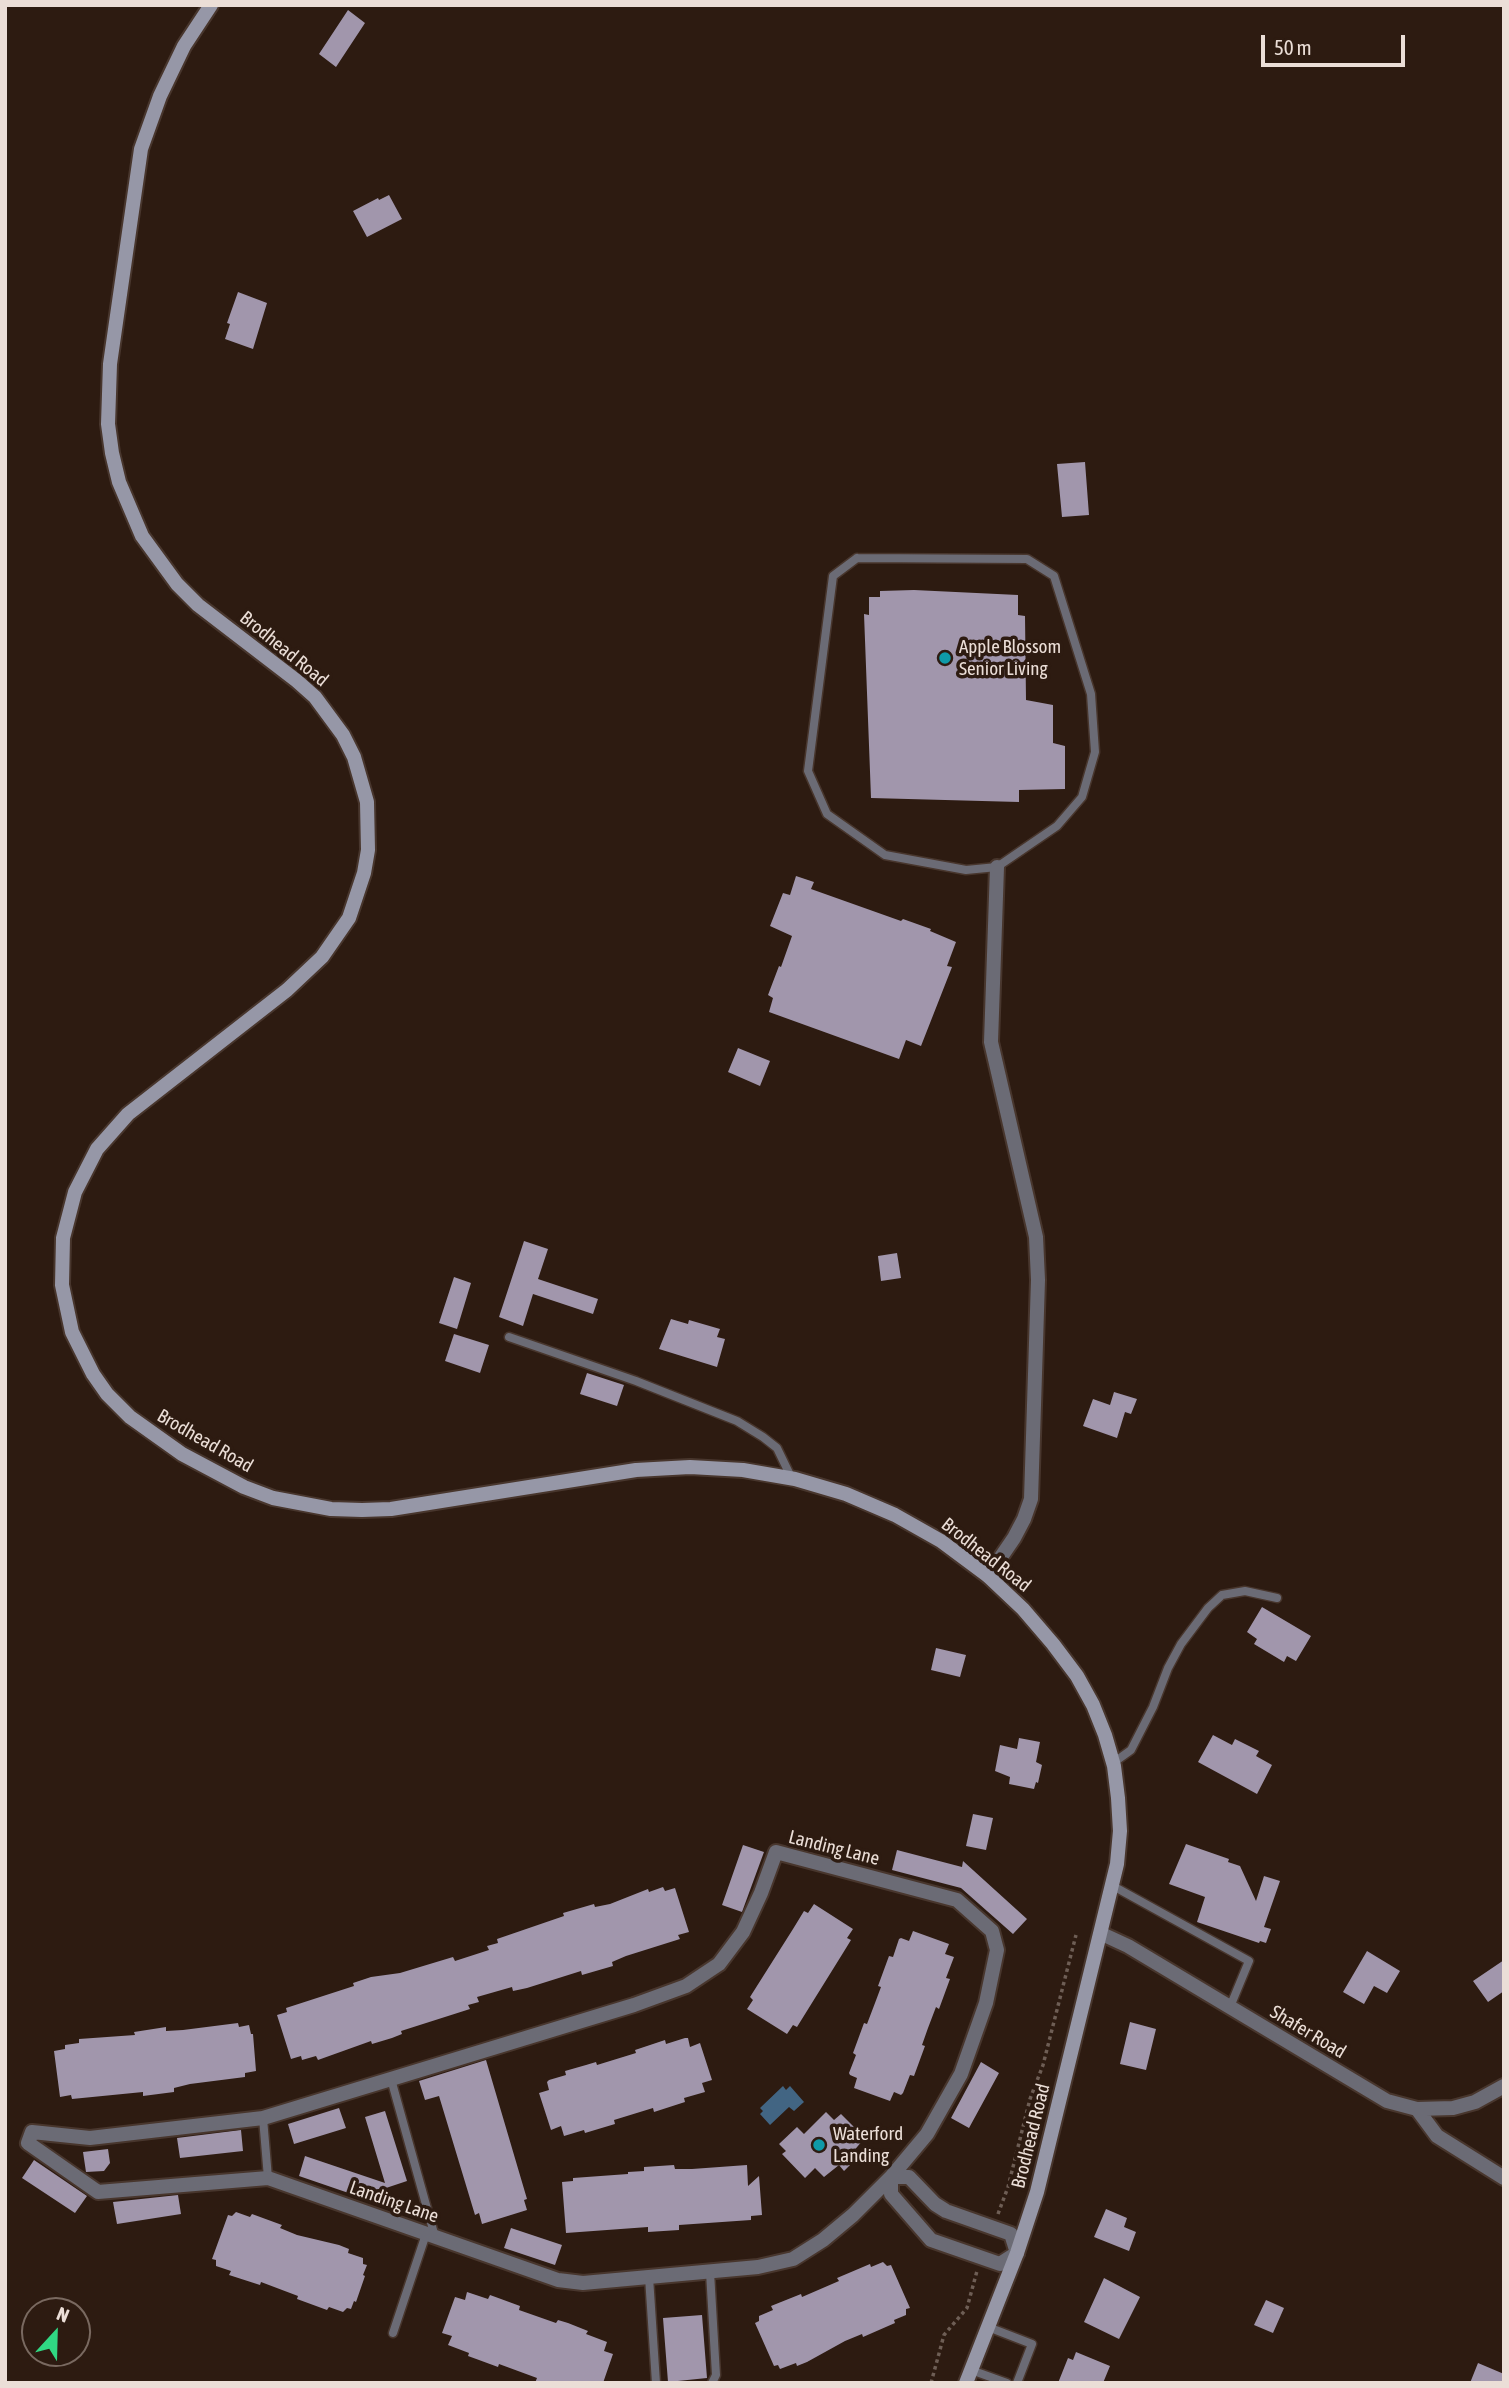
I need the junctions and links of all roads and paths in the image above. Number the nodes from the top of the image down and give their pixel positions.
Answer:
1 (211, 5) edge
2 (997, 867) junction
3 (509, 1337) dead end
4 (792, 1479) junction
5 (988, 1576) junction
6 (1277, 1598) dead end
7 (1113, 1763) junction
8 (1113, 1886) junction
9 (1102, 1934) junction
10 (1076, 1935) dead end
11 (1230, 2007) junction
12 (391, 2079) junction
13 (1504, 2086) edge
14 (1417, 2109) junction
15 (263, 2118) junction
16 (268, 2178) junction
17 (891, 2178) junction
18 (1504, 2178) edge
19 (993, 2228) junction
20 (431, 2235) junction
21 (1017, 2253) junction
22 (981, 2259) junction
23 (710, 2272) junction
24 (649, 2277) junction
25 (988, 2327) junction
26 (393, 2333) dead end
27 (968, 2376) edge
28 (656, 2383) edge
29 (712, 2383) edge
30 (931, 2383) edge
31 (1007, 2383) edge
32 (1017, 2383) edge

1 - 4 main road, Brodhead Road
2 - 2 lane
2 - 5 street
3 - 4 lane
4 - 5 main road, Brodhead Road
5 - 7 main road, Brodhead Road
6 - 7 lane
7 - 8 main road, Brodhead Road
8 - 9 main road, Brodhead Road
8 - 11 lane
9 - 11 street, Shafer Road
9 - 21 main road, Brodhead Road
10 - 19 path
11 - 14 street, Shafer Road
12 - 15 street, Landing Lane
12 - 17 street, Landing Lane
12 - 20 lane
13 - 14 street, Shafer Road
14 - 18 street
15 - 16 lane
15 - 16 street, Landing Lane
16 - 20 street, Landing Lane
17 - 19 street
17 - 22 street
17 - 23 street, Landing Lane
19 - 21 street
20 - 24 street, Landing Lane
20 - 26 lane
21 - 22 street
21 - 25 main road, Brodhead Road
22 - 30 path
23 - 24 street, Landing Lane
23 - 29 lane
24 - 28 lane
25 - 27 main road, Brodhead Road
25 - 32 lane
27 - 31 lane

